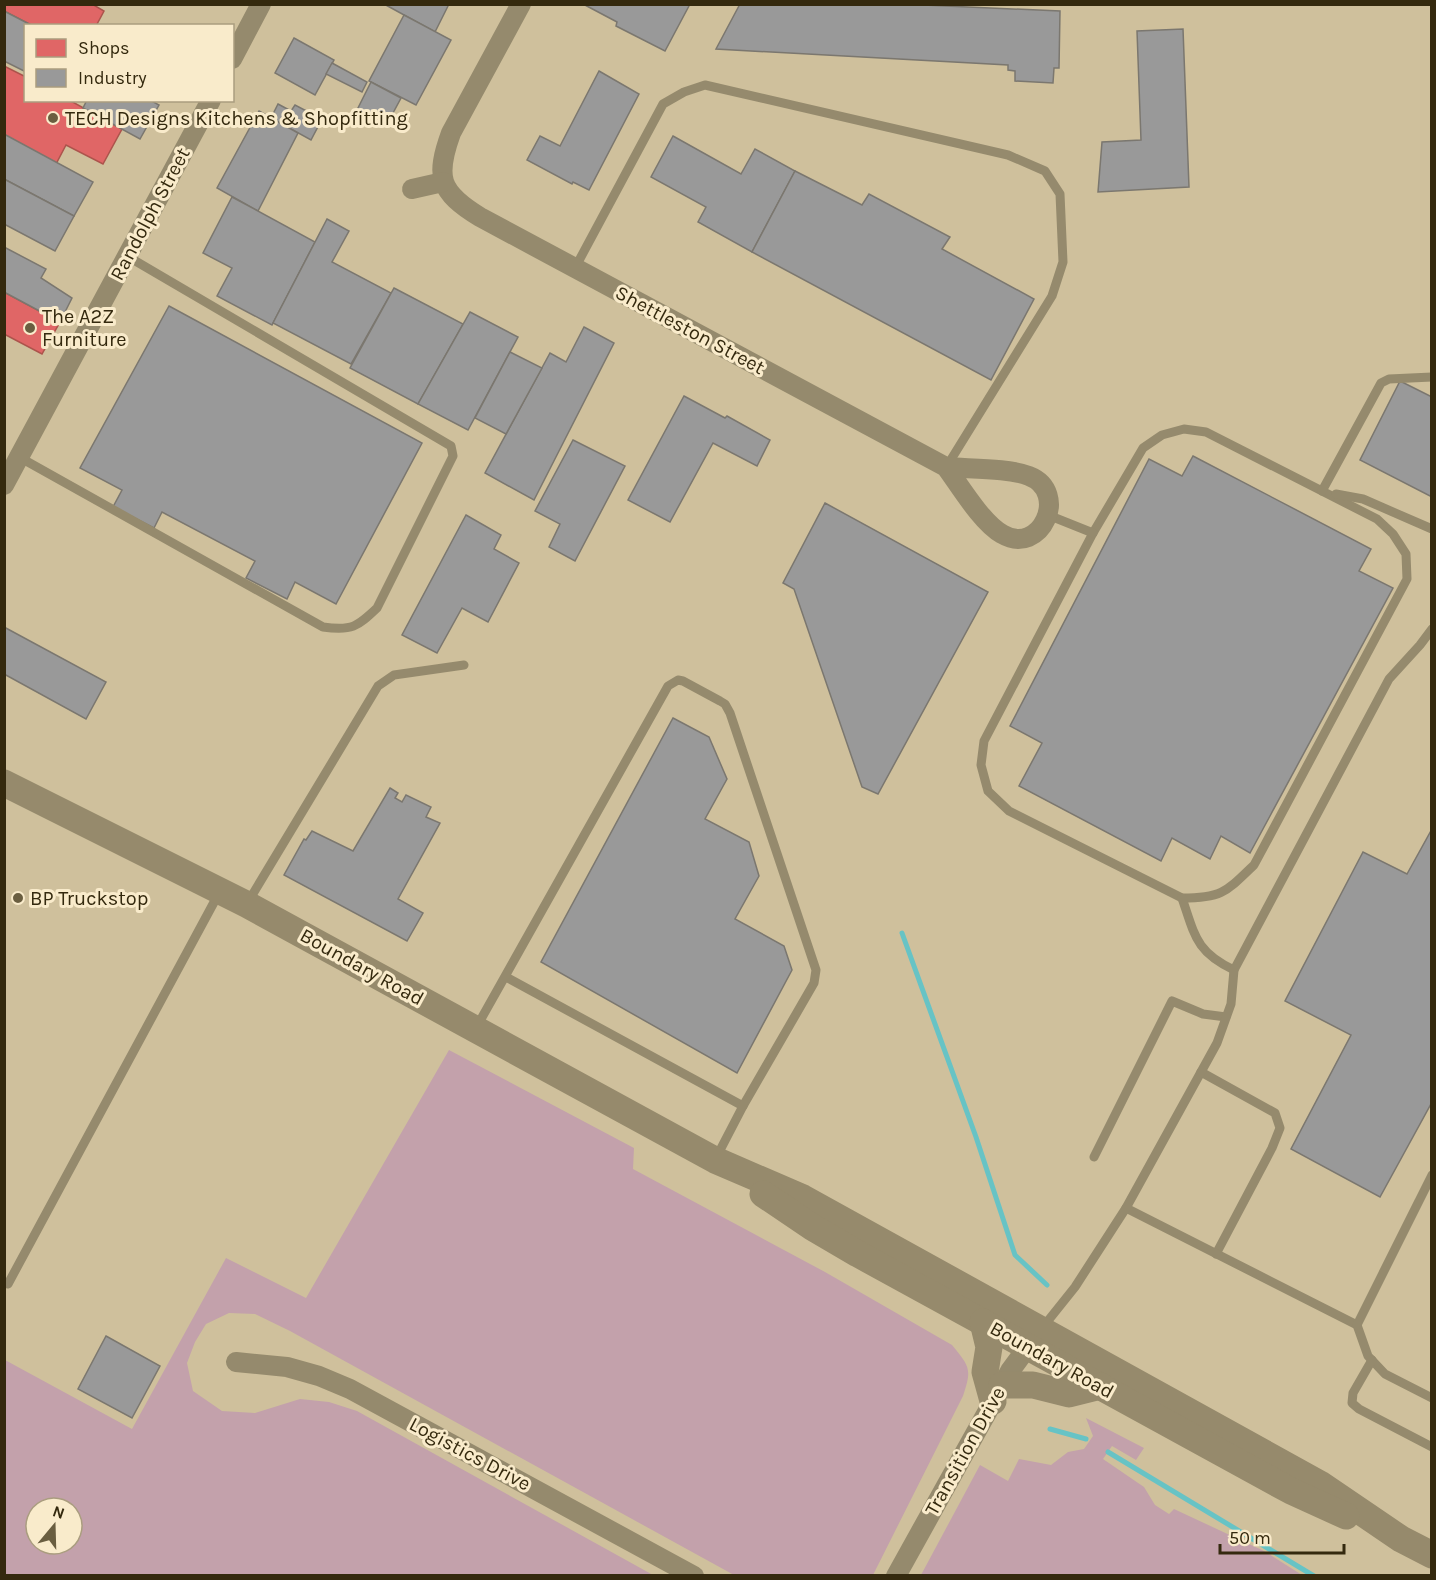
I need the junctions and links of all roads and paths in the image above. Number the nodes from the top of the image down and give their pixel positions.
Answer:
1 (261, 4) edge
2 (521, 4) edge
3 (234, 55) edge
4 (210, 102) edge
5 (443, 182) junction
6 (412, 189) dead end
7 (127, 256) junction
8 (575, 268) junction
9 (1431, 377) edge
10 (20, 457) junction
11 (946, 467) junction
12 (4, 485) edge
13 (1322, 491) junction
14 (1048, 515) junction
15 (1431, 529) edge
16 (1093, 533) junction
17 (1431, 629) edge
18 (464, 665) dead end
19 (4, 783) edge
20 (220, 891) junction
21 (1182, 898) junction
22 (246, 904) junction
23 (1234, 970) junction
24 (506, 977) junction
25 (1226, 1017) junction
26 (476, 1030) junction
27 (1201, 1072) junction
28 (742, 1106) junction
29 (1094, 1157) dead end
30 (715, 1160) junction
31 (1431, 1175) edge
32 (1126, 1208) junction
33 (1216, 1254) junction
34 (8, 1284) dead end
35 (983, 1322) junction
36 (1357, 1325) junction
37 (1034, 1338) junction
38 (1372, 1360) junction
39 (236, 1362) dead end
40 (1101, 1386) junction
41 (998, 1393) junction
42 (1431, 1398) edge
43 (1431, 1447) edge
44 (1401, 1539) junction
45 (1431, 1556) edge
46 (694, 1575) edge
47 (896, 1575) edge

1 - 3 street
2 - 5 street
4 - 7 street, Randolph Street
5 - 6 street
5 - 8 street, Shettleston Street
7 - 10 street, Randolph Street
7 - 10 lane
8 - 11 street, Shettleston Street
8 - 11 lane
9 - 13 lane
10 - 12 street, Randolph Street
11 - 14 street, Shettleston Street
11 - 14 street, Shettleston Street
13 - 15 lane
13 - 16 lane
13 - 21 lane
14 - 16 lane
16 - 21 lane
17 - 23 lane
18 - 22 lane
19 - 20 main road, Boundary Road
20 - 22 main road, Boundary Road
20 - 34 lane
21 - 23 lane
22 - 26 main road, Boundary Road
23 - 25 lane
24 - 26 lane
24 - 28 lane
24 - 28 lane
25 - 27 lane
25 - 29 lane
26 - 30 main road, Boundary Road
27 - 32 lane
27 - 33 lane
28 - 30 lane
30 - 35 main road, Boundary Road
30 - 37 main road, Boundary Road
31 - 36 lane
32 - 33 lane
32 - 37 lane
33 - 36 lane
35 - 37 main road, Boundary Road
35 - 41 main road
36 - 38 lane
37 - 40 main road, Boundary Road
37 - 41 street, Transition Drive
37 - 44 main road, Boundary Road
38 - 42 lane
38 - 43 lane
39 - 46 street, Logistics Drive
40 - 41 main road
40 - 44 main road, Boundary Road
41 - 47 street, Transition Drive
44 - 45 main road, Boundary Road

